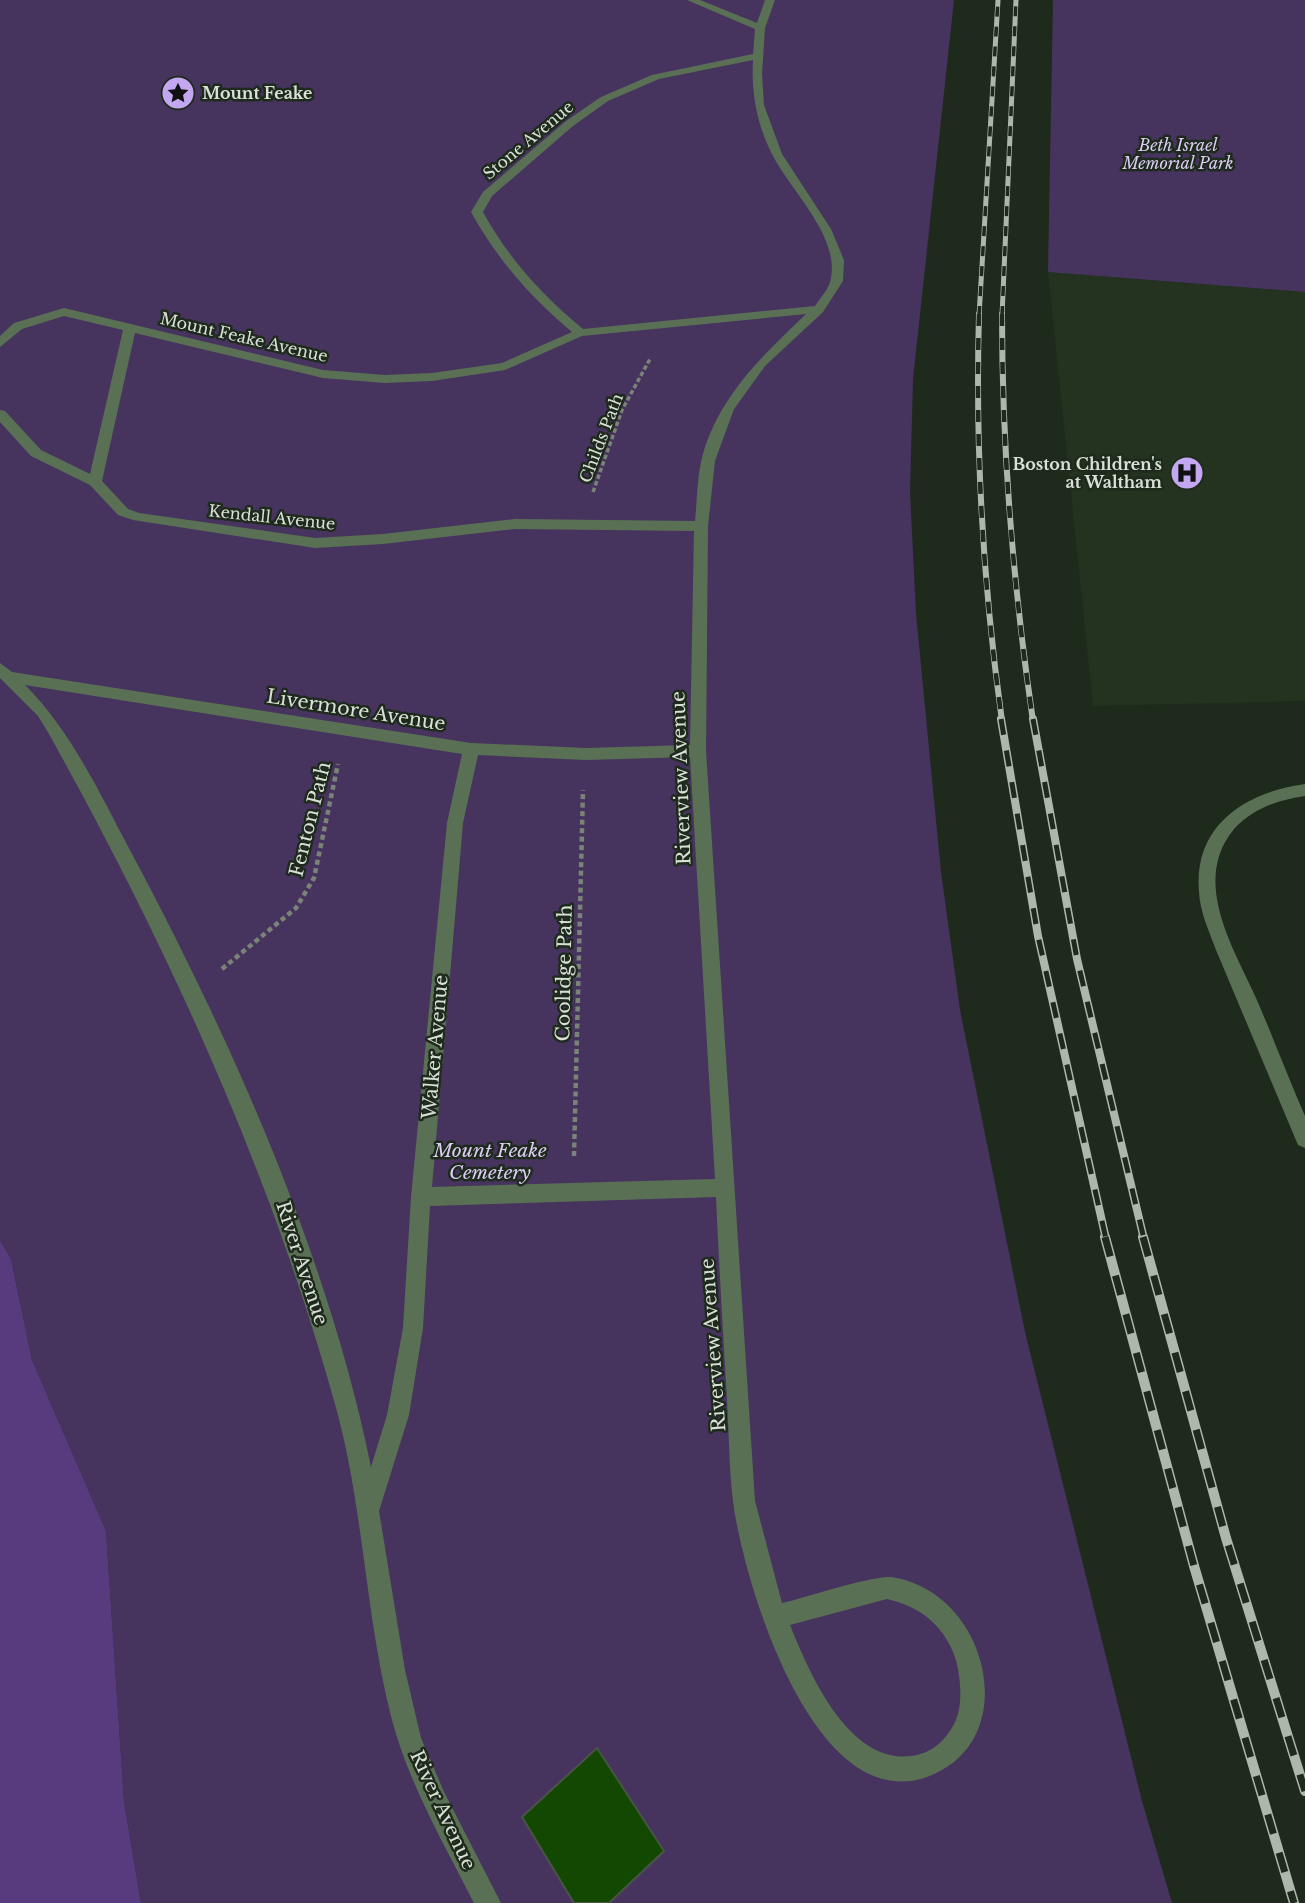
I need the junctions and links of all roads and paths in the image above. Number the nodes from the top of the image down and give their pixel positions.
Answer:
1 (692, 0) edge
2 (771, 0) edge
3 (760, 28) junction
4 (760, 56) junction
5 (819, 309) junction
6 (664, 326) junction
7 (130, 328) junction
8 (580, 333) junction
9 (0, 343) edge
10 (0, 414) edge
11 (95, 482) junction
12 (588, 523) junction
13 (701, 526) junction
14 (5, 673) edge
15 (346, 729) junction
16 (471, 749) junction
17 (698, 751) junction
18 (586, 754) junction
19 (1305, 790) edge
20 (192, 988) junction
21 (1305, 1139) edge
22 (724, 1188) junction
23 (573, 1192) junction
24 (421, 1197) junction
25 (369, 1510) junction
26 (774, 1617) junction
27 (488, 1903) edge

1 - 3 lane
2 - 3 lane, Riverview Avenue
3 - 4 lane, Riverview Avenue
4 - 5 lane, Riverview Avenue
4 - 8 lane, Stone Avenue
5 - 6 lane, Mount Feake Avenue
5 - 13 lane, Riverview Avenue
6 - 8 lane, Mount Feake Avenue
6 - 12 path, Childs Path
7 - 8 lane, Mount Feake Avenue
7 - 9 lane, Mount Feake Avenue
7 - 11 lane
10 - 11 lane
11 - 12 lane, Kendall Avenue
12 - 13 lane, Kendall Avenue
13 - 17 lane, Riverview Avenue
14 - 15 lane, Livermore Avenue
14 - 20 lane, River Avenue
15 - 16 lane, Livermore Avenue
15 - 20 path, Fenton Path
16 - 18 lane, Livermore Avenue
16 - 24 lane, Walker Avenue
17 - 18 lane, Livermore Avenue
17 - 22 lane, Riverview Avenue
18 - 23 path, Coolidge Path
19 - 21 lane
20 - 25 lane, River Avenue
22 - 23 lane
22 - 26 lane, Riverview Avenue
23 - 24 lane
24 - 25 lane, Walker Avenue
25 - 27 lane, River Avenue
26 - 26 lane

